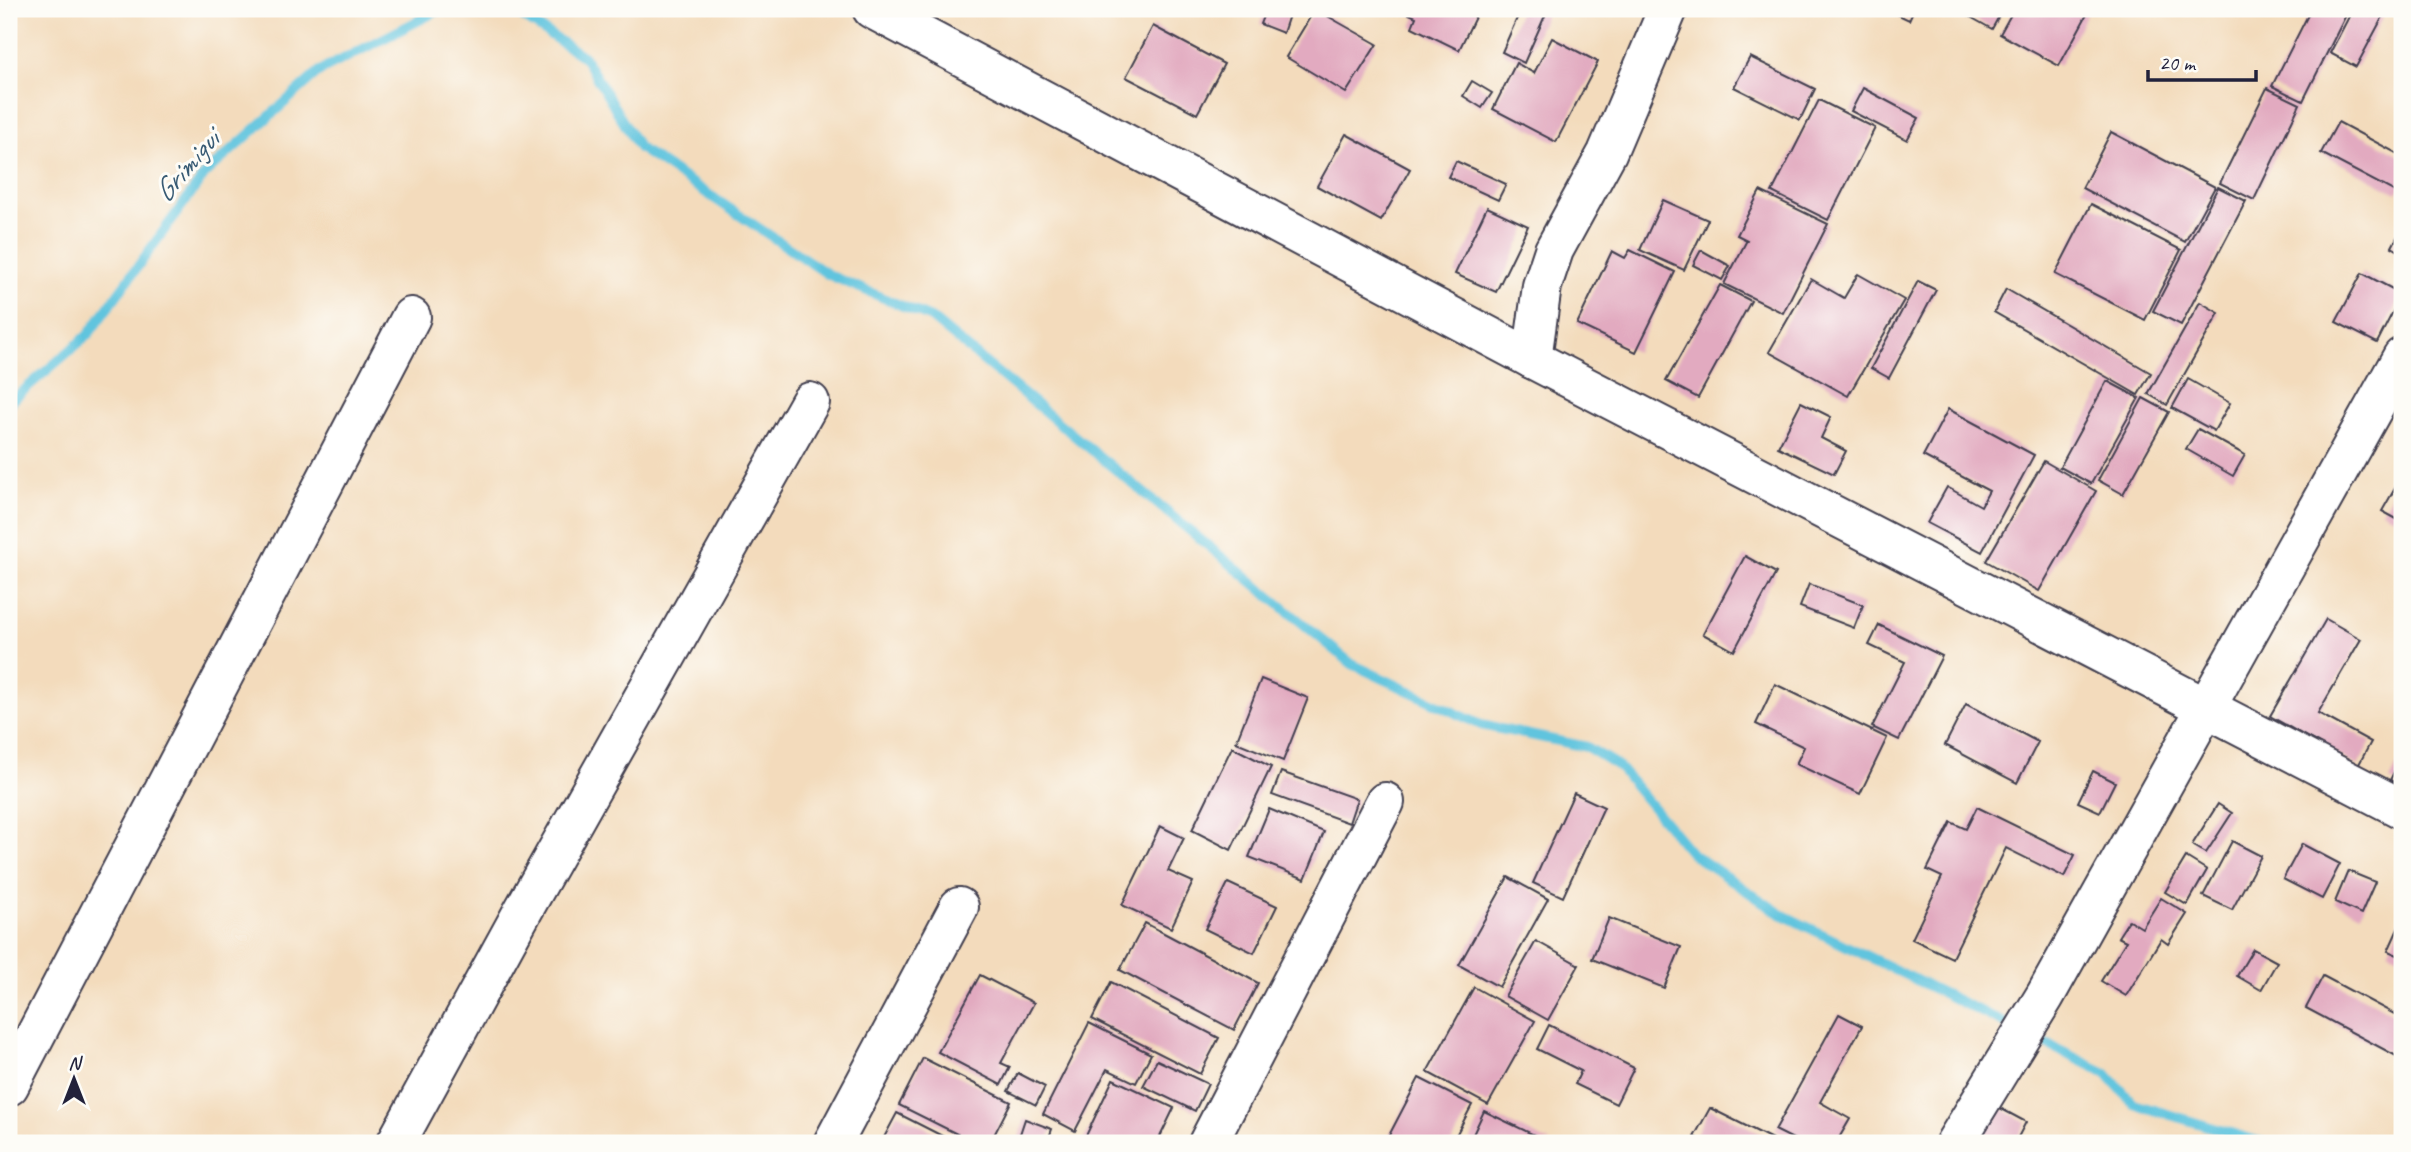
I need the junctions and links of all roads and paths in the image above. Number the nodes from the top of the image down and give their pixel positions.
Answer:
1 (872, 9) edge
2 (1668, 9) edge
3 (411, 317) dead end
4 (2402, 357) edge
5 (1532, 359) junction
6 (810, 402) dead end
7 (2205, 707) junction
8 (1385, 802) dead end
9 (2402, 809) edge
10 (959, 907) dead end
11 (9, 1086) edge
12 (396, 1143) edge
13 (833, 1143) edge
14 (1208, 1143) edge
15 (1955, 1143) edge

1 - 5 street
2 - 5 street
3 - 11 street
4 - 7 street
5 - 7 street
6 - 12 street
7 - 9 street
7 - 15 street
8 - 14 street
10 - 13 street

